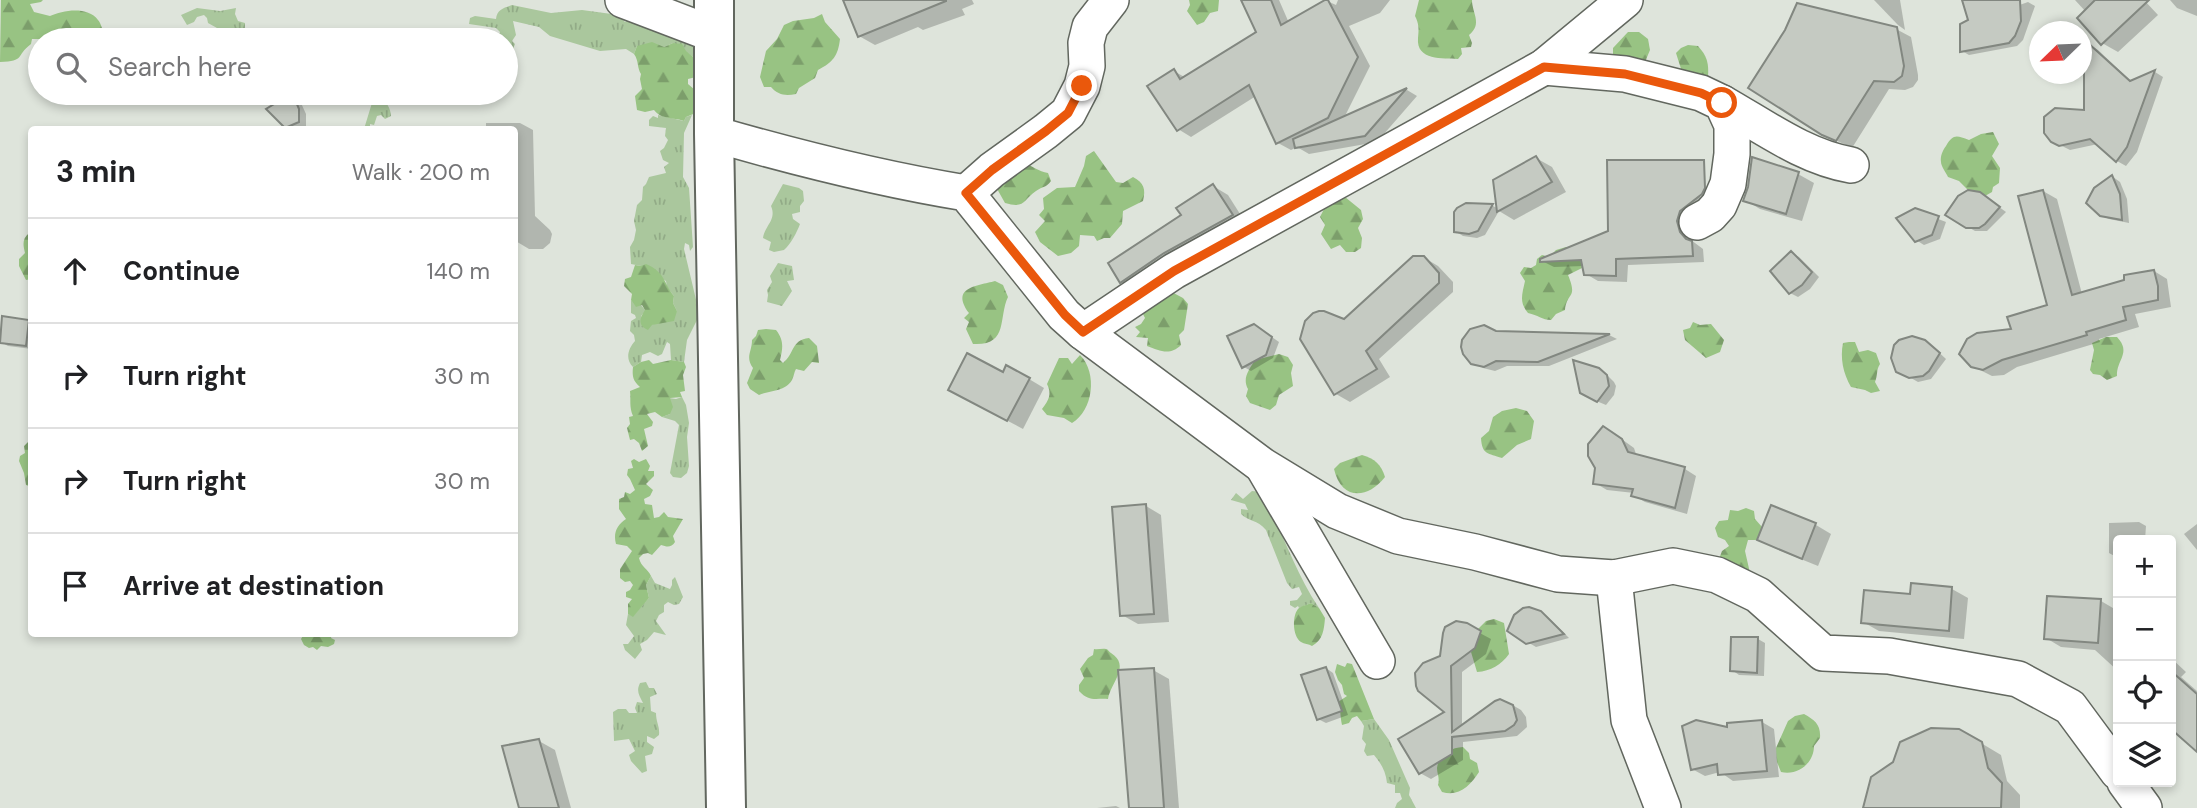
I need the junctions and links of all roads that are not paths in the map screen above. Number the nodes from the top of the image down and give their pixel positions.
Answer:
1 (623, 0) edge
2 (1111, 0) edge
3 (1625, 0) edge
4 (714, 17) edge
5 (1544, 67) junction
6 (1722, 103) junction
7 (714, 134) junction
8 (1851, 166) dead end
9 (966, 193) junction
10 (1697, 222) dead end
11 (1083, 332) junction
12 (1263, 466) junction
13 (1614, 578) junction
14 (1377, 661) dead end
15 (2113, 765) edge
16 (2129, 787) edge
17 (726, 808) edge
18 (1663, 808) edge
19 (2144, 808) edge

1 - 4 street
2 - 9 street
3 - 5 street
4 - 7 highway
5 - 6 street
5 - 11 street
6 - 8 street
6 - 10 street
7 - 9 street
7 - 17 highway
9 - 11 street
11 - 12 street
12 - 13 street
12 - 14 street
13 - 15 street
13 - 18 street
16 - 19 street

